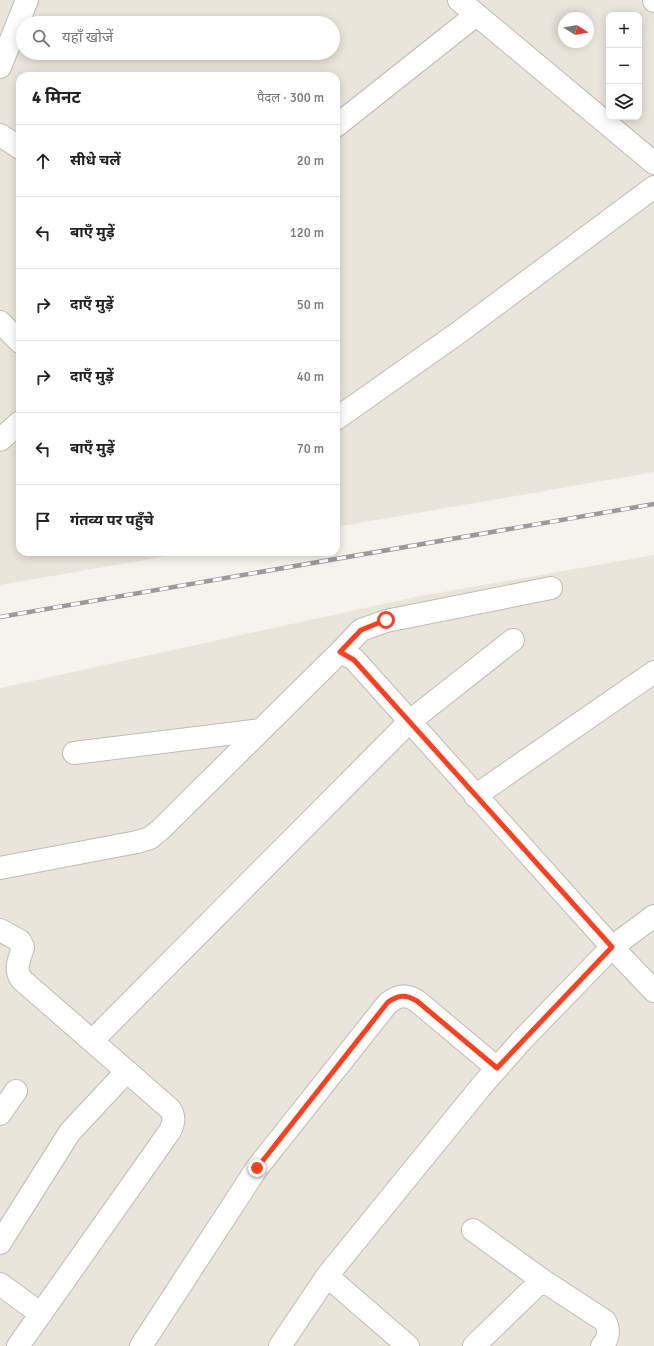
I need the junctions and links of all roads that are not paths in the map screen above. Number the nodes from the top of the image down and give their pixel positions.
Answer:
1 (27, 0) edge
2 (459, 0) edge
3 (476, 14) junction
4 (21, 16) edge
5 (16, 27) edge
6 (0, 67) edge
7 (340, 123) edge
8 (0, 135) edge
9 (16, 145) edge
10 (654, 163) edge
11 (654, 187) edge
12 (0, 322) edge
13 (16, 338) edge
14 (340, 416) edge
15 (16, 426) edge
16 (0, 440) edge
17 (551, 588) dead end
18 (513, 640) dead end
19 (340, 652) junction
20 (654, 672) edge
21 (409, 722) junction
22 (260, 730) junction
23 (74, 753) dead end
24 (475, 796) junction
25 (0, 868) edge
26 (654, 916) edge
27 (0, 930) edge
28 (612, 947) junction
29 (654, 991) edge
30 (92, 1041) junction
31 (497, 1068) junction
32 (127, 1071) junction
33 (16, 1091) dead end
34 (0, 1114) edge
35 (473, 1230) dead end
36 (0, 1243) edge
37 (327, 1276) junction
38 (542, 1280) junction
39 (0, 1284) edge
40 (41, 1314) junction
41 (283, 1345) edge
42 (18, 1346) edge
43 (141, 1346) edge
44 (408, 1346) edge
45 (474, 1346) edge
46 (602, 1346) edge

1 - 4 street
2 - 3 street
3 - 7 street
3 - 10 street
5 - 6 street
8 - 9 street
11 - 14 street
12 - 13 street
15 - 16 street
17 - 19 street
18 - 21 street
19 - 21 street
19 - 22 street
20 - 24 street
21 - 24 street
21 - 30 street
22 - 23 street
22 - 25 street
24 - 28 street
26 - 28 street
27 - 30 street
28 - 29 street
28 - 31 street
30 - 32 street
31 - 37 street
31 - 43 street
32 - 36 street
32 - 40 street
33 - 34 street
35 - 38 street
37 - 41 street
37 - 44 street
38 - 45 street
38 - 46 street
39 - 40 street
40 - 42 street

